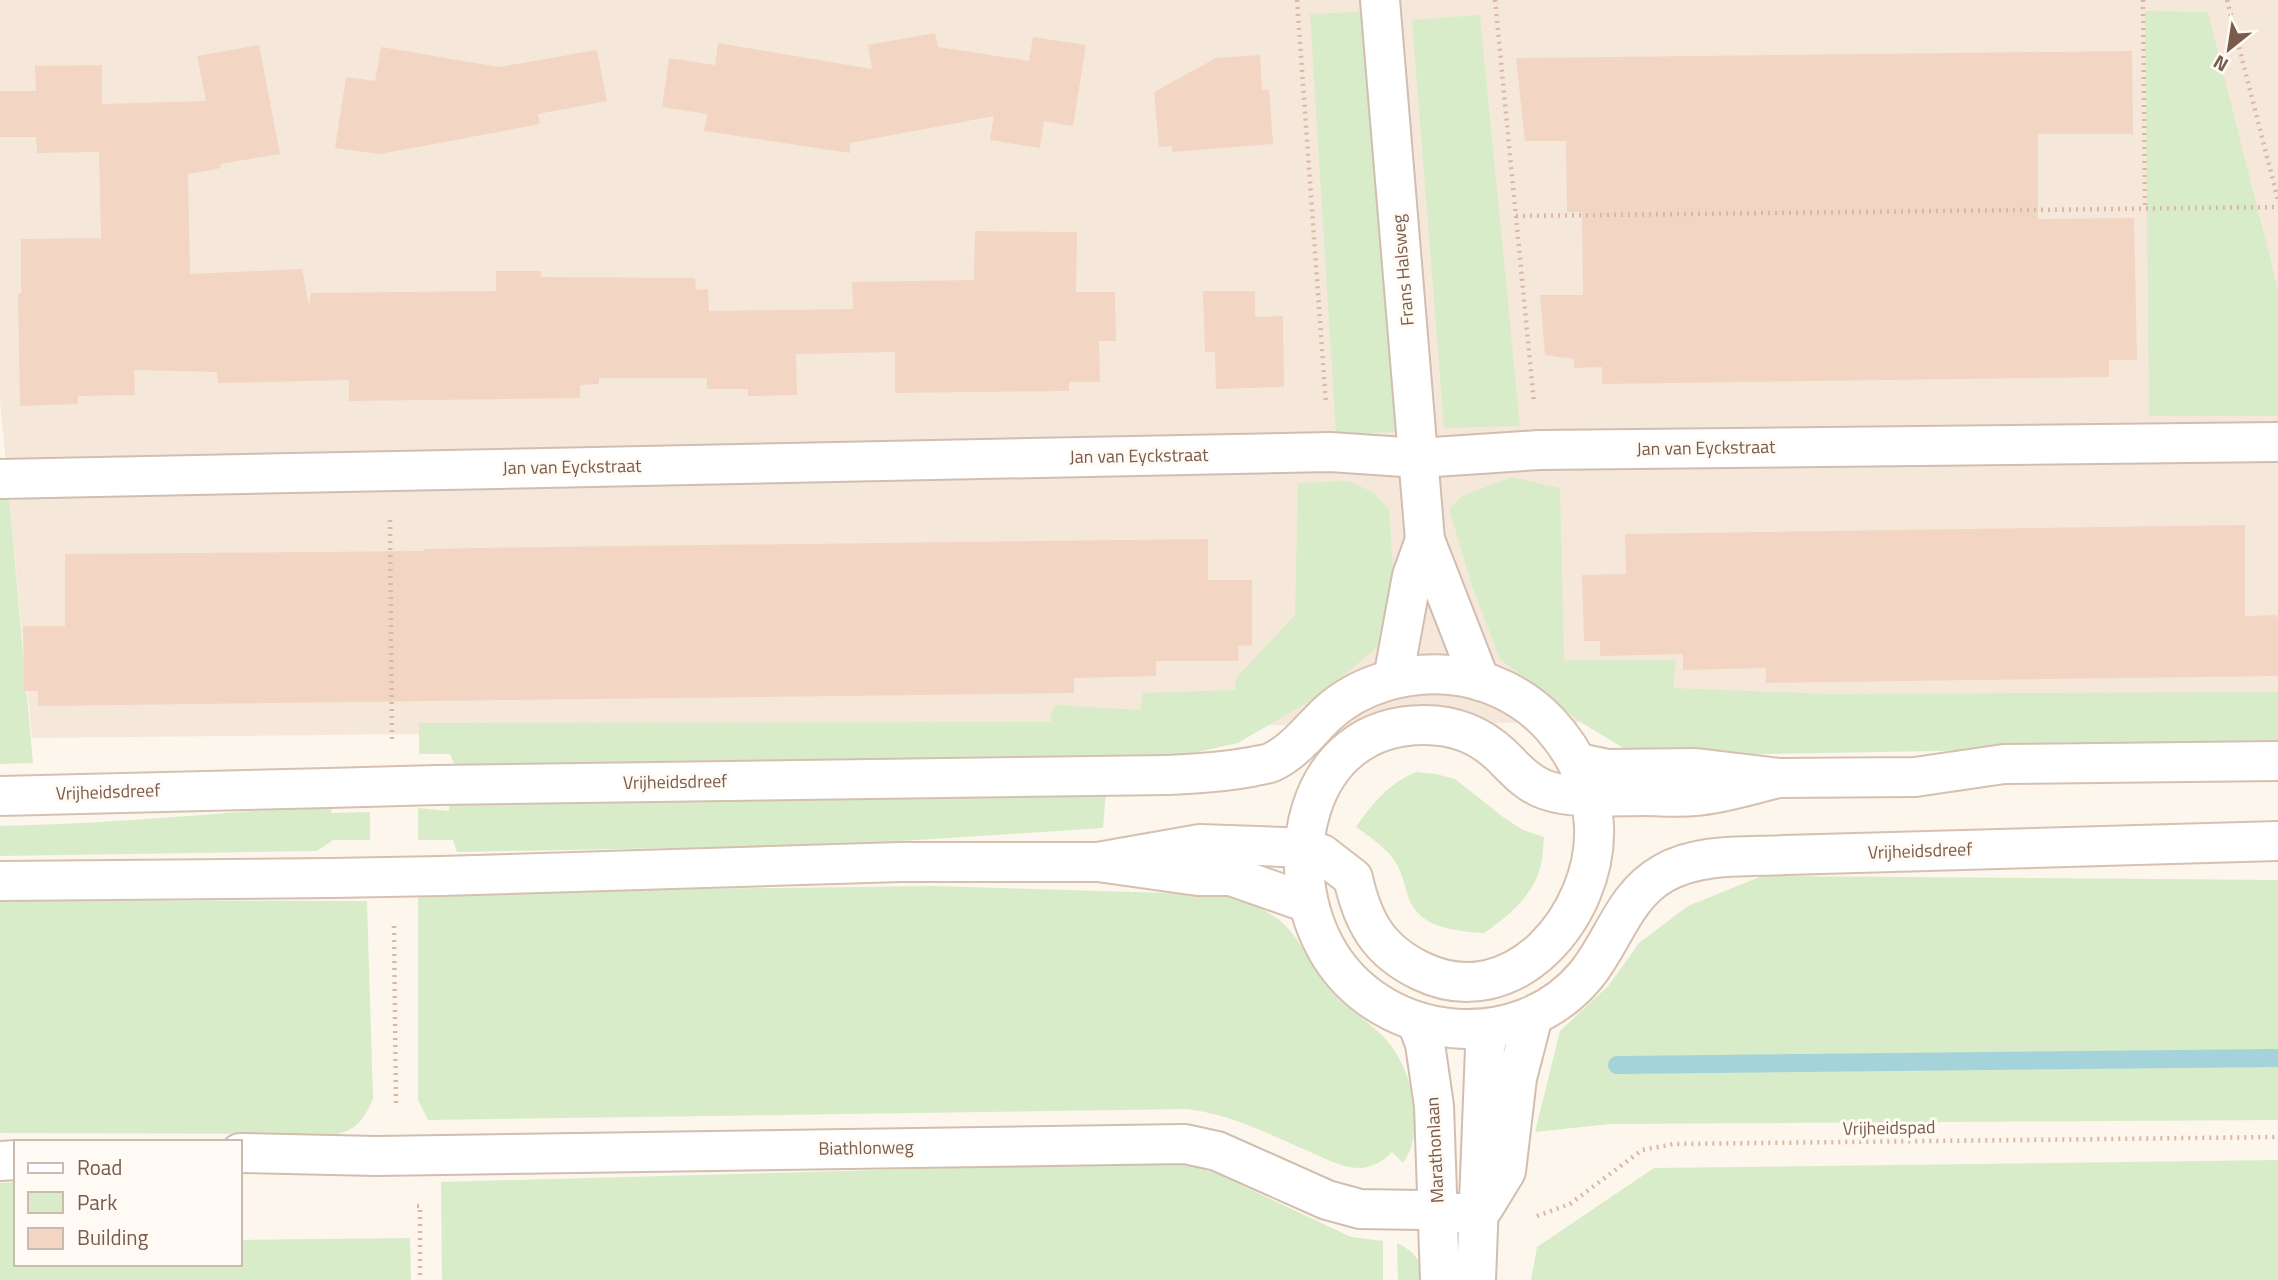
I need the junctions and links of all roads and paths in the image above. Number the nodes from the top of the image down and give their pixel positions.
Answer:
1 (1297, 0) edge
2 (1380, 0) edge
3 (1494, 0) edge
4 (2143, 0) edge
5 (2227, 0) edge
6 (2278, 200) edge
7 (2278, 206) edge
8 (2146, 208) junction
9 (1516, 215) junction
10 (2278, 442) edge
11 (1539, 450) junction
12 (1330, 452) junction
13 (1419, 458) junction
14 (391, 470) junction
15 (0, 479) edge
16 (1425, 540) junction
17 (390, 584) dead end
18 (1393, 680) junction
19 (1480, 681) junction
20 (1372, 737) junction
21 (2278, 761) edge
22 (1584, 780) junction
23 (0, 796) edge
24 (2278, 841) edge
25 (1303, 848) junction
26 (1098, 862) junction
27 (0, 881) edge
28 (1308, 903) junction
29 (1508, 975) junction
30 (1533, 1016) junction
31 (1417, 1022) junction
32 (1490, 1028) junction
33 (396, 1040) dead end
34 (396, 1110) dead end
35 (2278, 1137) edge
36 (242, 1153) edge
37 (408, 1206) dead end
38 (1438, 1211) junction
39 (1479, 1215) junction
40 (1533, 1216) dead end
41 (421, 1280) edge
42 (1440, 1280) edge
43 (1476, 1280) edge

1 - 12 path
2 - 13 main road, Frans Halsweg
3 - 9 path
4 - 8 path
5 - 6 path
7 - 8 path
8 - 9 path
9 - 11 path
10 - 11 main road, Jan van Eyckstraat
11 - 13 main road, Jan van Eyckstraat
12 - 13 main road, Jan van Eyckstraat
12 - 14 main road, Jan van Eyckstraat
13 - 16 main road, Frans Halsweg
14 - 15 main road, Jan van Eyckstraat
14 - 17 path
16 - 18 main road, Frans Halsweg
16 - 19 main road, Frans Halsweg
18 - 19 main road, Vrijheidsdreef
18 - 20 main road, Frans Halsweg
18 - 23 main road, Vrijheidsdreef, bridge
19 - 22 main road, Vrijheidsdreef
20 - 22 main road, Vrijheidsdreef
20 - 25 main road, Vrijheidsdreef
21 - 22 main road
22 - 29 main road
24 - 30 main road, Vrijheidsdreef
25 - 26 main road
25 - 28 main road, Vrijheidsdreef
25 - 29 main road
26 - 27 main road, bridge
26 - 28 main road
28 - 31 main road, Vrijheidsdreef
29 - 32 main road
30 - 32 main road, Vrijheidsdreef
30 - 39 main road
31 - 32 main road, Vrijheidsdreef
31 - 38 main road, Marathonlaan
32 - 39 main road
33 - 34 path
35 - 40 path, Vrijheidspad
36 - 38 main road, Biathlonweg
37 - 41 path
38 - 39 main road, Biathlonweg
38 - 42 main road, Marathonlaan
39 - 43 main road

